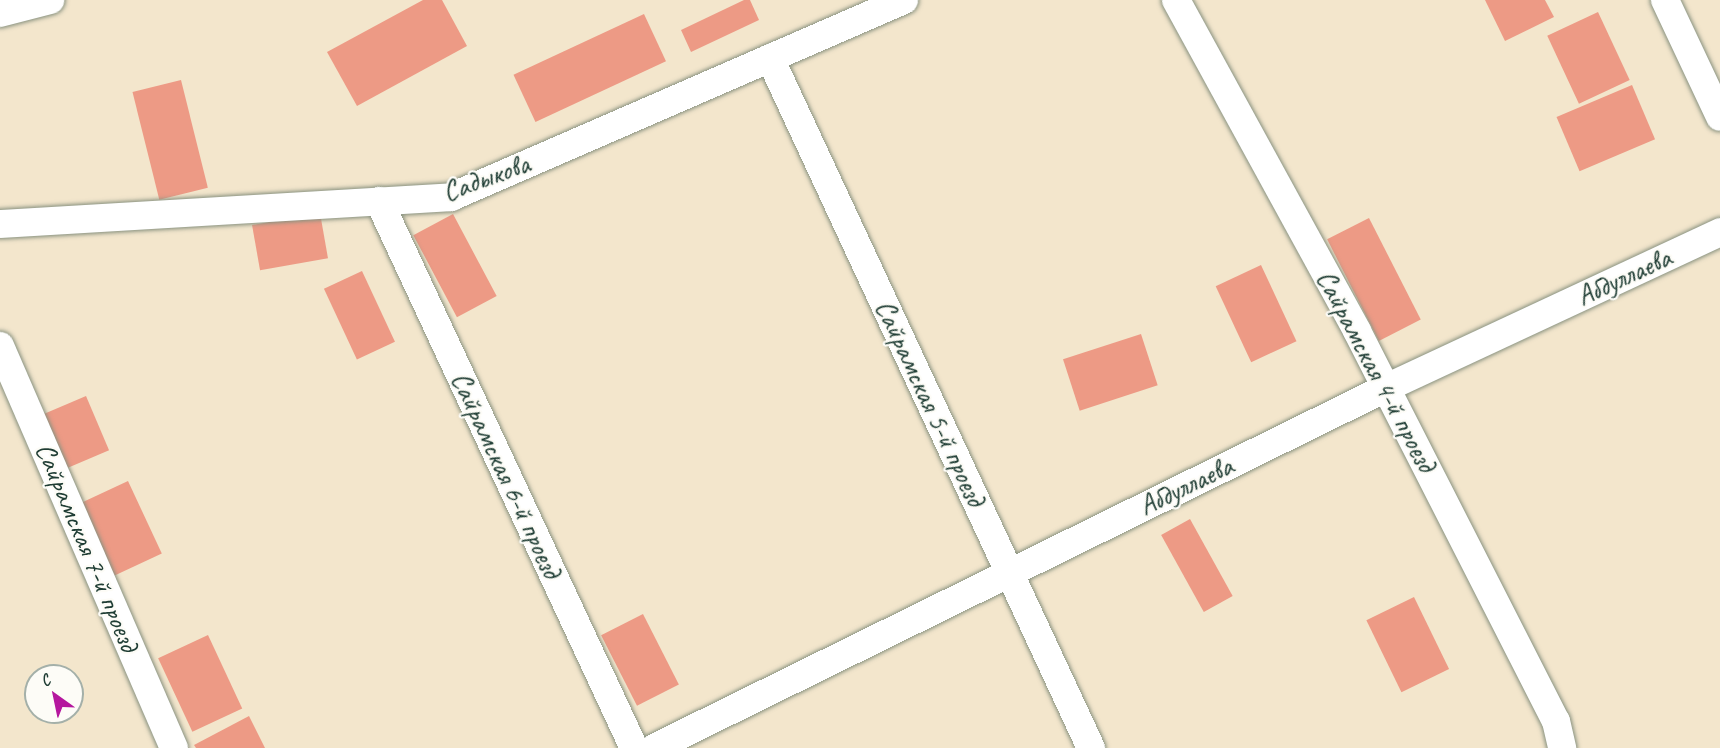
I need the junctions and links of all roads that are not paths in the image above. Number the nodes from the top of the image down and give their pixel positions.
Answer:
1 (50, 0) edge
2 (903, 0) edge
3 (1176, 0) edge
4 (1665, 0) edge
5 (0, 14) edge
6 (770, 58) junction
7 (1720, 117) edge
8 (379, 201) junction
9 (0, 224) edge
10 (1720, 232) edge
11 (0, 346) edge
12 (1386, 388) junction
13 (1010, 573) junction
14 (174, 748) edge
15 (634, 748) edge
16 (654, 748) edge
17 (1091, 748) edge
18 (1562, 748) edge

1 - 5 street
2 - 6 street, Садыкова
3 - 12 street, Сайрамская 4-й проезд
4 - 7 street
6 - 8 street, Садыкова
6 - 13 street, Сайрамская 5-й проезд
8 - 9 street, Садыкова
8 - 15 street, Сайрамская 6-й проезд
10 - 12 street, Абдуллаева
11 - 14 street, Сайрамская 7-й проезд
12 - 13 street, Абдуллаева
12 - 18 street, Сайрамская 4-й проезд
13 - 16 street, Абдуллаева
13 - 17 street, Сайрамская 5-й проезд

